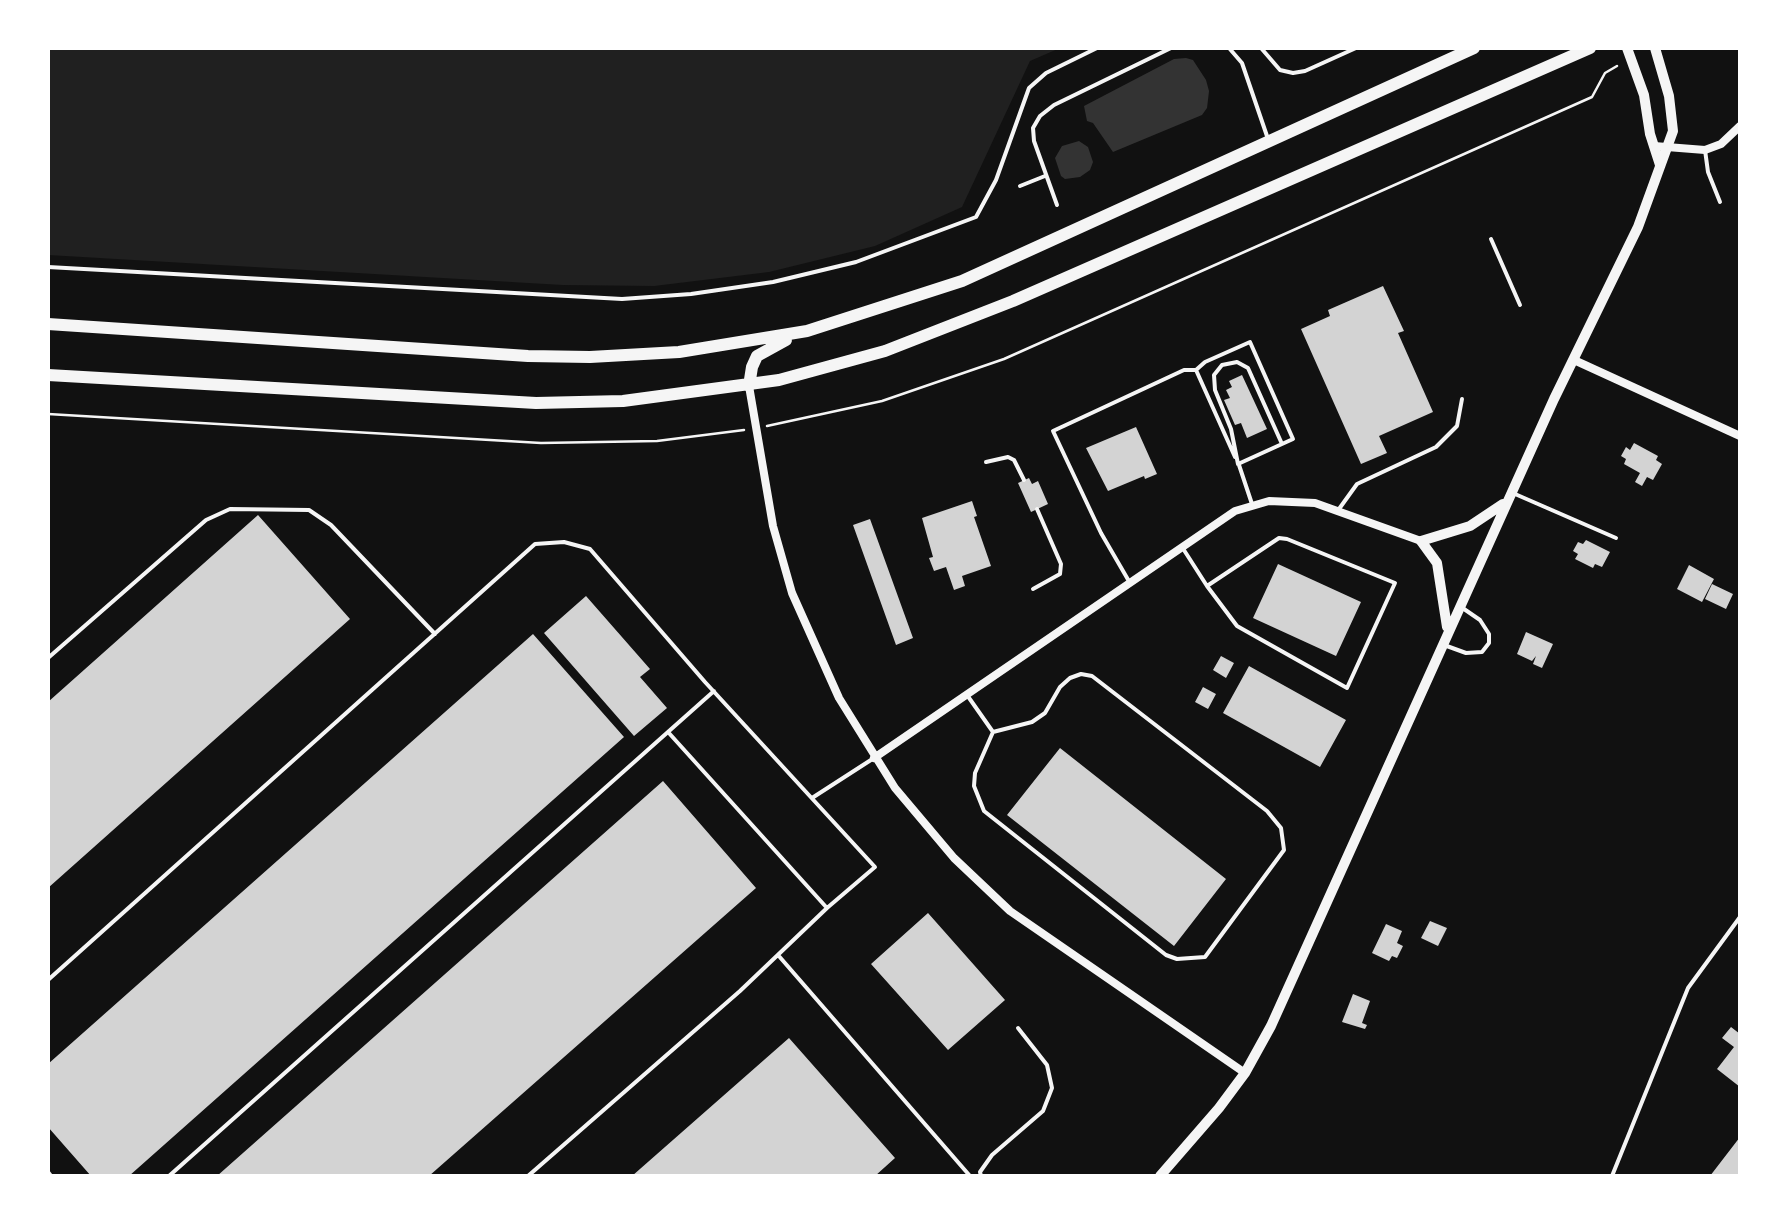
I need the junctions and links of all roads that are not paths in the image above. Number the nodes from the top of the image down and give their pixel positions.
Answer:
1 (1097, 48) edge
2 (1171, 48) edge
3 (1229, 48) edge
4 (1261, 48) edge
5 (1356, 48) edge
6 (1474, 48) edge
7 (1590, 48) edge
8 (1654, 48) edge
9 (1629, 53) edge
10 (1740, 126) edge
11 (1269, 140) junction
12 (1654, 146) junction
13 (1668, 147) junction
14 (1705, 150) junction
15 (1660, 166) junction
16 (1045, 176) junction
17 (1020, 186) dead end
18 (1720, 202) dead end
19 (1057, 205) dead end
20 (1491, 239) dead end
21 (48, 267) edge
22 (1520, 304) dead end
23 (48, 324) edge
24 (806, 331) junction
25 (1574, 360) junction
26 (1196, 370) junction
27 (48, 375) edge
28 (749, 386) junction
29 (1462, 400) dead end
30 (1740, 436) edge
31 (1282, 444) junction
32 (986, 462) dead end
33 (1238, 464) junction
34 (1024, 480) dead end
35 (1510, 495) junction
36 (1252, 505) junction
37 (1037, 509) dead end
38 (1339, 509) junction
39 (1616, 538) dead end
40 (1421, 541) junction
41 (1182, 547) junction
42 (1130, 583) junction
43 (1207, 586) junction
44 (1032, 588) dead end
45 (1460, 606) junction
46 (1448, 632) junction
47 (435, 634) junction
48 (1442, 644) junction
49 (48, 658) edge
50 (714, 691) junction
51 (966, 695) junction
52 (668, 732) junction
53 (993, 732) junction
54 (874, 758) junction
55 (812, 798) junction
56 (827, 908) junction
57 (1740, 916) edge
58 (778, 955) junction
59 (48, 980) edge
60 (1018, 1028) dead end
61 (1244, 1072) junction
62 (169, 1176) edge
63 (528, 1176) edge
64 (970, 1176) edge
65 (981, 1176) edge
66 (1160, 1176) edge
67 (1612, 1176) edge

1 - 21 lane
2 - 16 lane
3 - 11 lane
4 - 5 lane
6 - 11 main road
7 - 28 main road
8 - 13 street
9 - 12 street
10 - 14 street
11 - 24 main road
12 - 13 street
12 - 15 street
13 - 14 street
13 - 15 street
14 - 18 lane
15 - 25 street
16 - 17 lane
16 - 19 lane
20 - 22 lane
23 - 24 main road
24 - 28 main road
25 - 30 street
25 - 35 street
26 - 31 lane
26 - 33 lane
26 - 42 lane
27 - 28 main road
28 - 54 street
29 - 38 lane
31 - 33 lane
31 - 33 lane
32 - 34 lane
33 - 36 lane
35 - 39 lane
35 - 40 street
35 - 45 street
36 - 38 street
36 - 41 street
37 - 44 lane
38 - 40 street
40 - 46 street
41 - 42 street
41 - 43 lane
42 - 51 street
43 - 43 lane
45 - 46 street
45 - 48 lane
46 - 48 street
47 - 49 lane
47 - 50 lane
47 - 59 lane
48 - 61 street
50 - 52 lane
50 - 55 lane
51 - 53 lane
51 - 54 street
52 - 56 lane
52 - 62 lane
53 - 53 lane
54 - 55 lane
54 - 61 street
55 - 56 lane
56 - 58 lane
57 - 67 lane
58 - 63 lane
58 - 64 lane
60 - 65 lane
61 - 66 street

